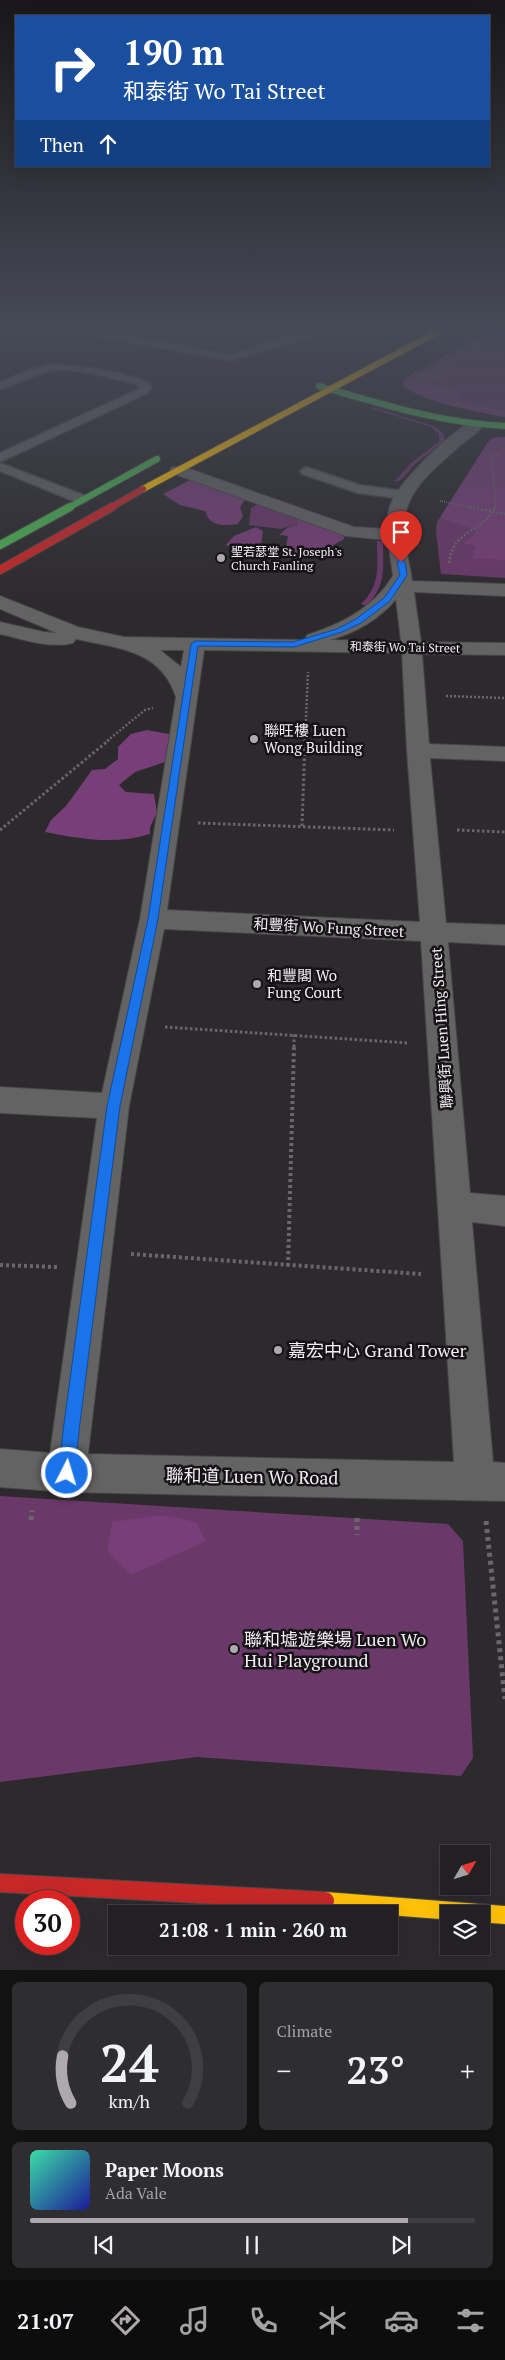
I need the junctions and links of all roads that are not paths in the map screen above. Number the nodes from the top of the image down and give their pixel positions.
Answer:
1 (80, 421) edge
2 (269, 421) edge
3 (448, 421) edge
4 (457, 421) edge
5 (467, 425) junction
6 (505, 426) edge
7 (166, 454) dead end
8 (0, 458) edge
9 (0, 467) edge
10 (178, 470) junction
11 (306, 471) dead end
12 (404, 495) junction
13 (81, 499) junction
14 (396, 535) junction
15 (0, 545) edge
16 (0, 570) edge
17 (404, 581) junction
18 (505, 590) edge
19 (0, 602) edge
20 (0, 628) edge
21 (95, 638) junction
22 (124, 642) junction
23 (195, 644) junction
24 (294, 645) junction
25 (412, 646) junction
26 (505, 649) edge
27 (187, 698) junction
28 (418, 750) junction
29 (505, 754) edge
30 (153, 919) junction
31 (434, 931) junction
32 (505, 935) edge
33 (0, 1100) edge
34 (114, 1106) junction
35 (455, 1206) junction
36 (505, 1211) edge
37 (0, 1468) edge
38 (67, 1473) junction
39 (490, 1481) edge
40 (0, 1883) edge
41 (505, 1915) edge

1 - 8 lane
2 - 10 street
3 - 5 street
4 - 5 street
5 - 6 street
5 - 12 street, 聯興街 Luen Hing Street
7 - 13 street
9 - 13 lane
10 - 14 street
10 - 16 street
11 - 12 lane
12 - 14 street, 聯興街 Luen Hing Street
13 - 15 street
14 - 17 street, 聯興街 Luen Hing Street
17 - 18 street
17 - 24 street
17 - 25 street, 聯興街 Luen Hing Street
19 - 21 street, 和泰街 Wo Tai Street
20 - 21 street, 和泰街 Wo Tai Street
21 - 22 street, 和泰街 Wo Tai Street
22 - 23 street, 和泰街 Wo Tai Street
22 - 27 street
23 - 24 street, 和泰街 Wo Tai Street
23 - 27 street
24 - 25 street, 和泰街 Wo Tai Street
25 - 26 street, 和泰街 Wo Tai Street
25 - 28 street, 聯興街 Luen Hing Street
27 - 30 street
28 - 29 street
28 - 31 street, 聯興街 Luen Hing Street
30 - 31 street, 和豐街 Wo Fung Street
30 - 34 street
31 - 32 street, 和豐街 Wo Fung Street
31 - 35 street, 聯興街 Luen Hing Street
33 - 34 street
34 - 38 street
35 - 36 street
35 - 39 street, 聯興街 Luen Hing Street
37 - 38 street, 聯和道 Luen Wo Road
38 - 39 street, 聯和道 Luen Wo Road
40 - 41 street

